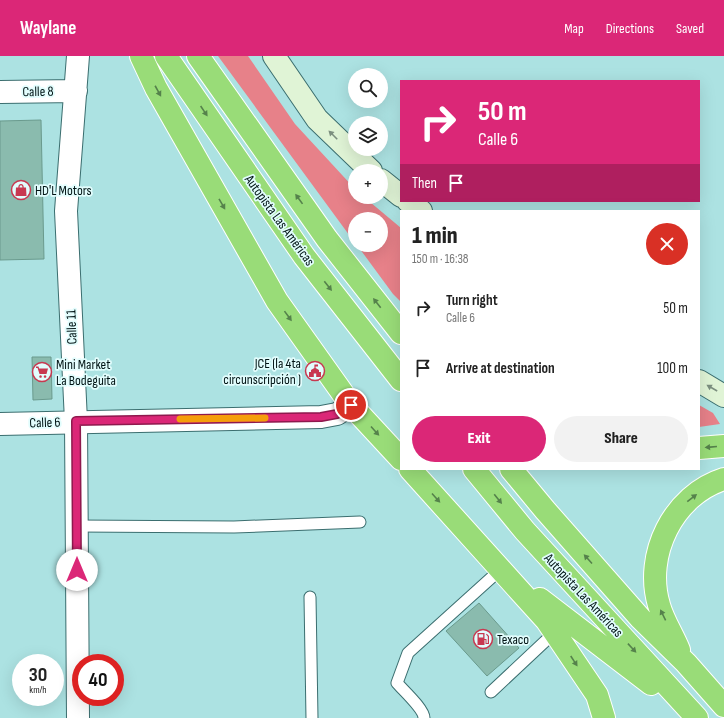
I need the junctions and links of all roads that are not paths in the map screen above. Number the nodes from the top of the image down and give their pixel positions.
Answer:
1 (78, 56) edge
2 (141, 56) edge
3 (166, 56) edge
4 (198, 56) edge
5 (274, 56) edge
6 (76, 91) junction
7 (0, 92) edge
8 (364, 164) edge
9 (388, 186) edge
10 (400, 195) edge
11 (409, 202) edge
12 (420, 210) edge
13 (400, 332) edge
14 (400, 379) edge
15 (700, 382) edge
16 (724, 396) edge
17 (351, 405) junction
18 (76, 421) junction
19 (0, 424) edge
20 (724, 446) edge
21 (700, 448) edge
22 (400, 458) edge
23 (411, 470) edge
24 (475, 470) edge
25 (512, 470) edge
26 (724, 479) edge
27 (360, 522) dead end
28 (77, 526) junction
29 (501, 570) junction
30 (310, 597) dead end
31 (555, 632) junction
32 (686, 664) junction
33 (491, 692) dead end
34 (724, 706) edge
35 (78, 718) edge
36 (312, 718) edge
37 (424, 718) edge
38 (604, 718) edge
39 (695, 718) edge

1 - 6 street, Calle 11
2 -> 17 highway
3 -> 14 highway, Autopista Las Américas
13 -> 4 highway, Autopista Las Américas
8 -> 5 main road
6 - 7 street, Calle 8
6 - 18 street, Calle 11
9 - 10 main road
11 - 12 main road
16 -> 15 main road
17 - 18 street, Calle 6
17 -> 22 highway
18 - 19 street, Calle 6
18 - 28 street, Calle 11
20 -> 21 highway
23 -> 29 highway
24 -> 39 highway, Autopista Las Américas
32 -> 25 highway, Autopista Las Américas
32 -> 26 highway
27 - 28 lane
28 - 35 street, Calle 11
29 - 31 highway
29 - 37 lane
29 - 39 highway
30 - 36 lane
31 - 33 lane
31 -> 38 highway
32 - 34 highway, Autopista Las Américas

